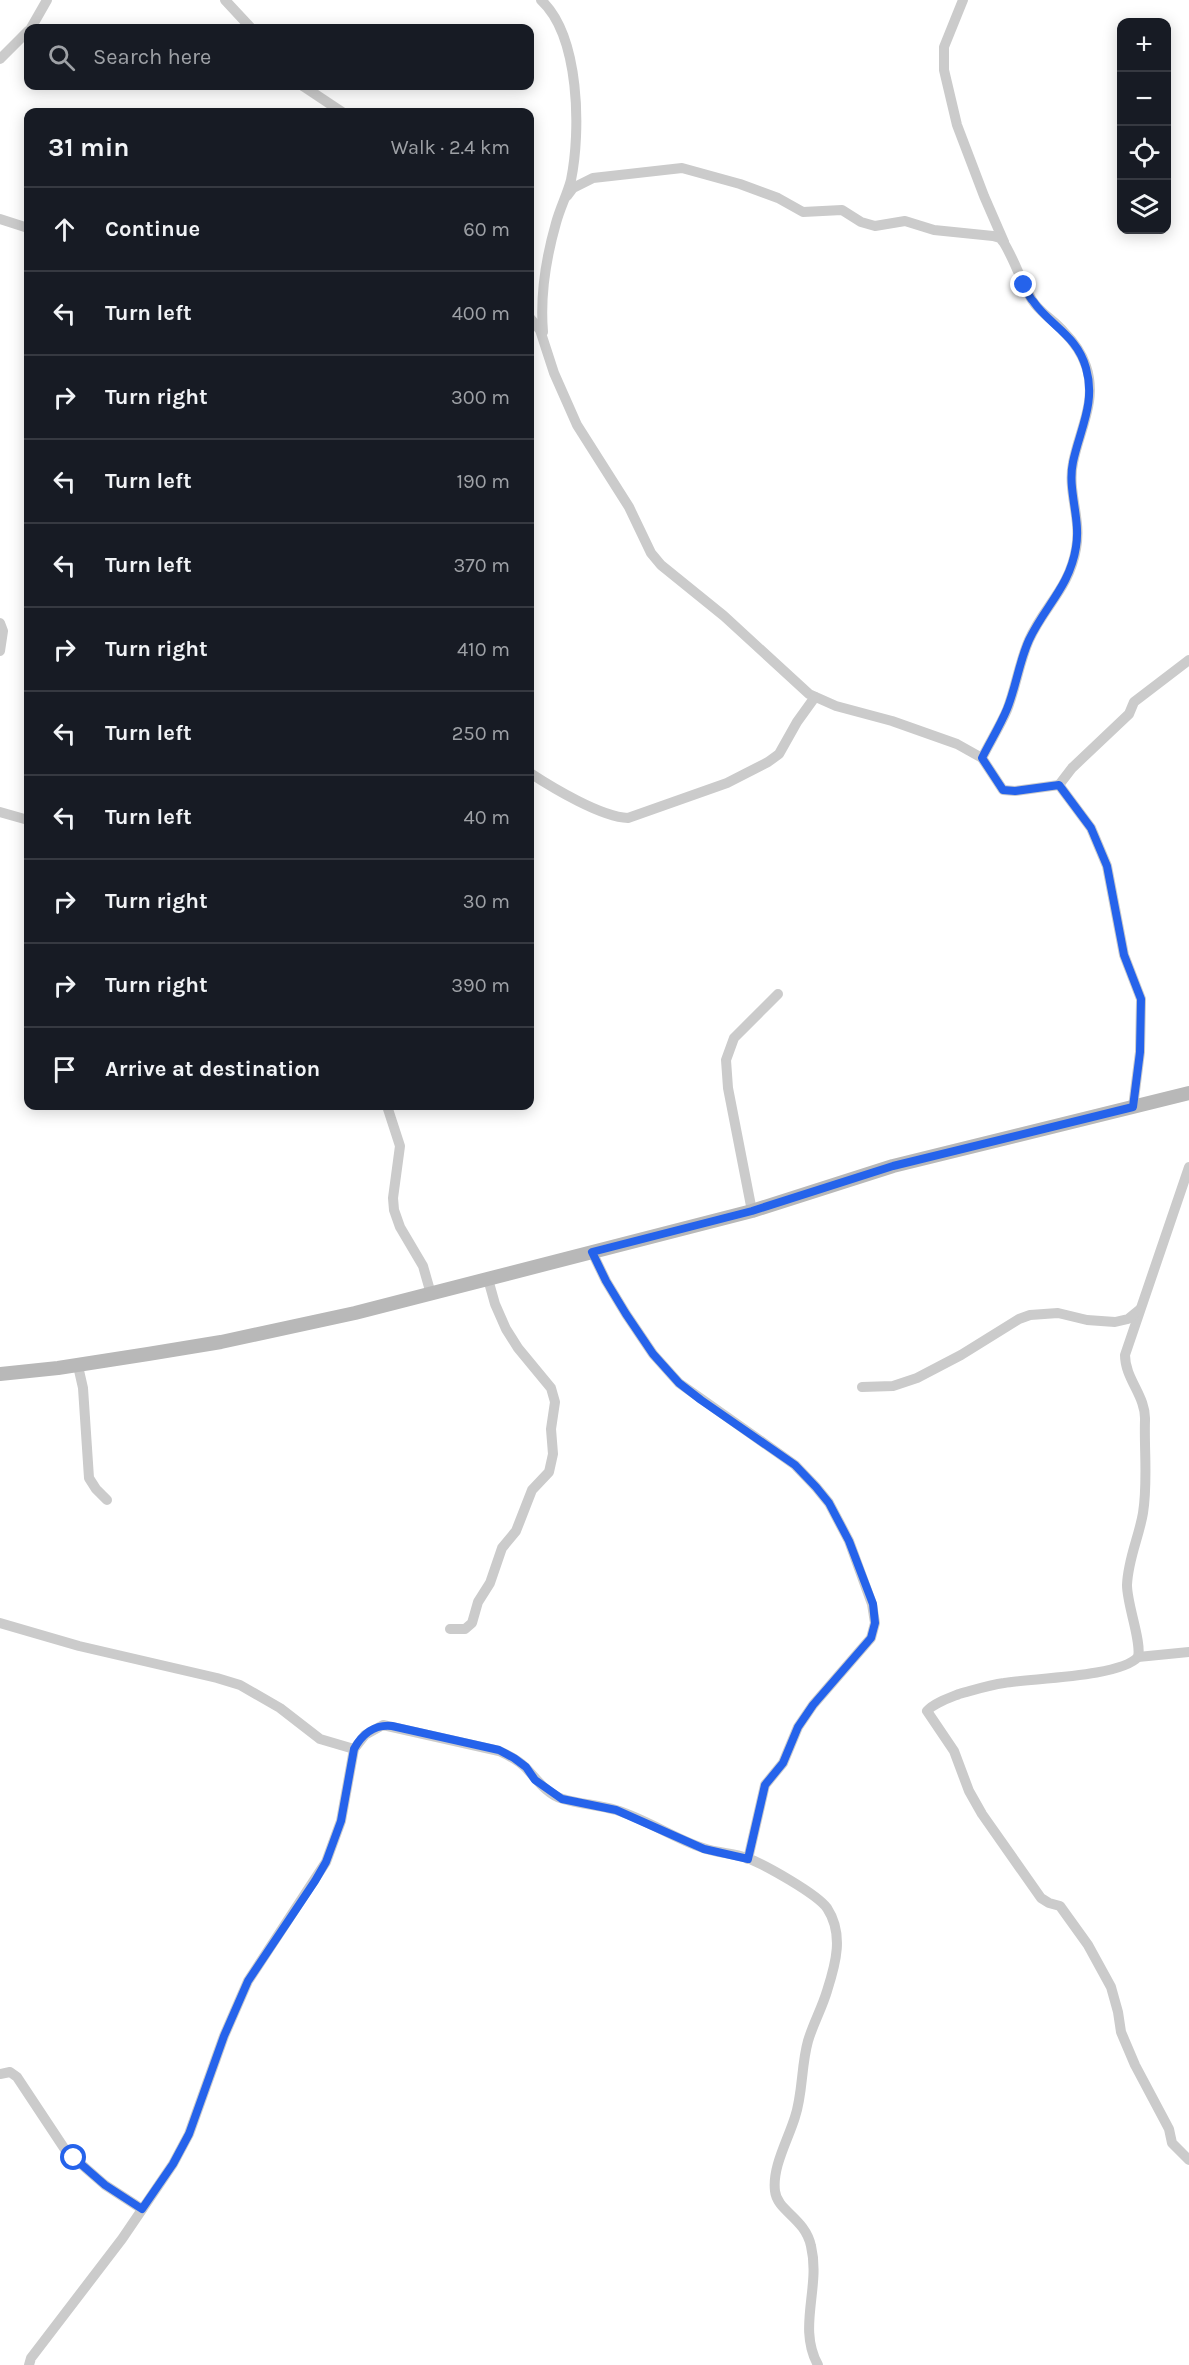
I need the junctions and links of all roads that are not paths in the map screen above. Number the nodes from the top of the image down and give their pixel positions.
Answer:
1 (47, 0) edge
2 (225, 0) edge
3 (541, 0) edge
4 (963, 0) edge
5 (33, 24) edge
6 (246, 24) edge
7 (24, 36) edge
8 (0, 59) edge
9 (309, 90) edge
10 (336, 108) edge
11 (567, 196) junction
12 (0, 219) edge
13 (24, 227) edge
14 (1004, 243) junction
15 (534, 322) edge
16 (544, 341) junction
17 (0, 623) edge
18 (0, 651) edge
19 (1189, 660) edge
20 (815, 697) junction
21 (982, 758) junction
22 (534, 776) edge
23 (1059, 785) junction
24 (0, 812) edge
25 (24, 819) edge
26 (778, 994) dead end
27 (1189, 1093) edge
28 (1133, 1107) junction
29 (388, 1110) edge
30 (1189, 1167) edge
31 (752, 1211) junction
32 (592, 1252) junction
33 (488, 1279) junction
34 (431, 1294) junction
35 (1141, 1308) junction
36 (78, 1366) junction
37 (0, 1374) edge
38 (862, 1387) dead end
39 (107, 1500) dead end
40 (0, 1623) edge
41 (450, 1629) dead end
42 (1189, 1652) edge
43 (1138, 1657) junction
44 (354, 1749) junction
45 (748, 1859) junction
46 (0, 2074) edge
47 (1189, 2160) edge
48 (142, 2209) junction
49 (29, 2365) edge
50 (818, 2365) edge

1 - 5 street
2 - 6 street
3 - 11 street
4 - 14 street
7 - 8 street
9 - 10 street
11 - 14 street
11 - 16 street
12 - 13 street
14 - 21 street
15 - 16 street
16 - 20 street
17 - 18 street
19 - 23 street
20 - 21 street
20 - 22 street
21 - 23 street
23 - 28 street
24 - 25 street
26 - 31 street
27 - 28 street
28 - 31 street
29 - 34 street
30 - 35 street
31 - 32 street
32 - 33 street
32 - 45 street
33 - 34 street
33 - 41 street
34 - 36 street
35 - 38 street
35 - 43 street
36 - 37 street
36 - 39 street
40 - 44 street
42 - 43 street
43 - 47 street
44 - 45 street
44 - 48 street
45 - 50 street
46 - 48 street
48 - 49 street

